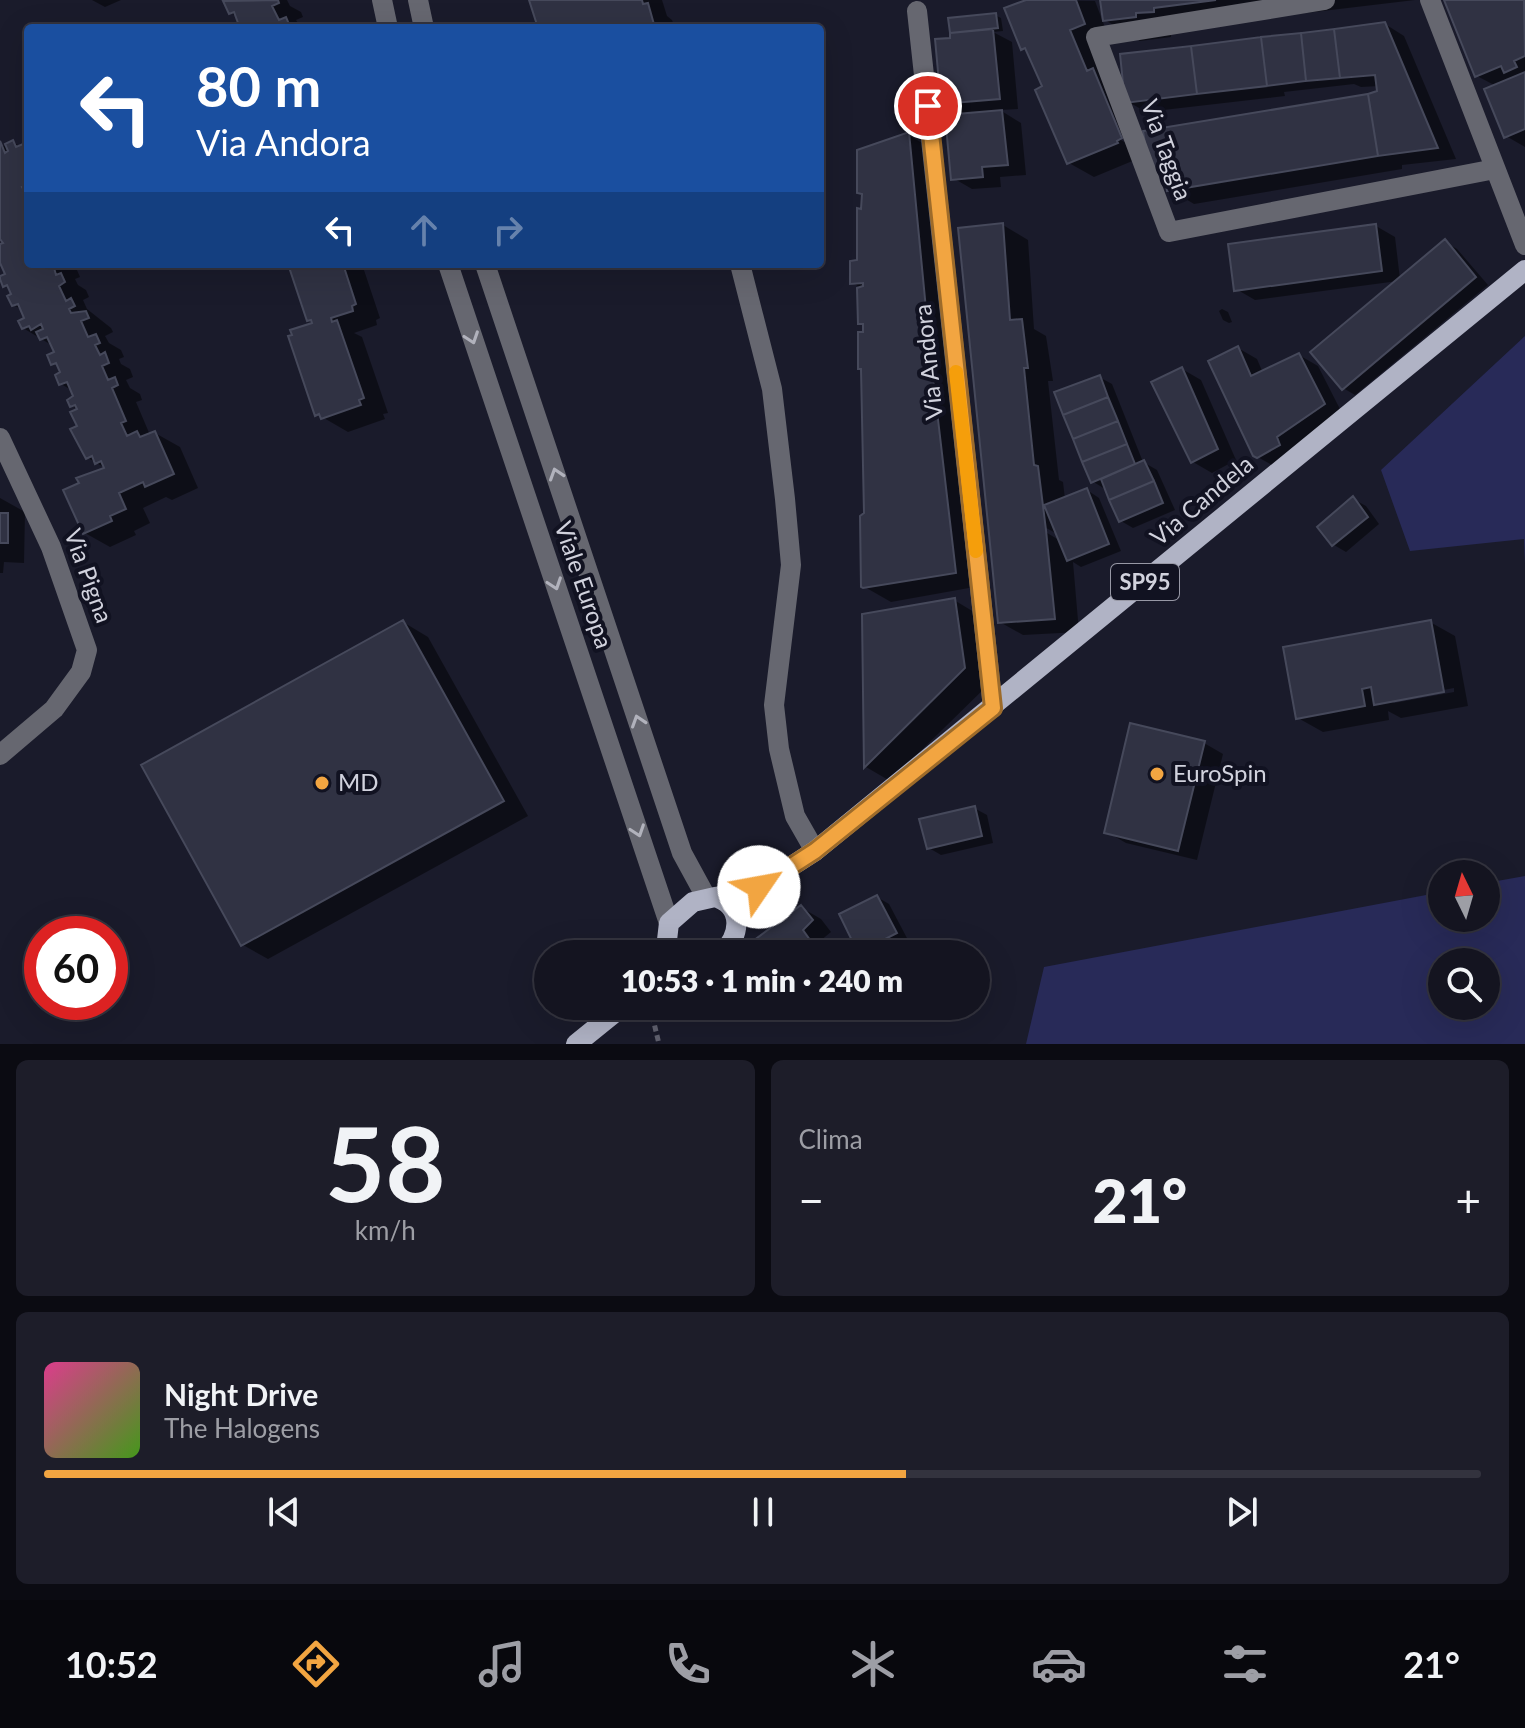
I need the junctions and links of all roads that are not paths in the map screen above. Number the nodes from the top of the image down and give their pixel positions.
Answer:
1 (382, 0) edge
2 (418, 0) edge
3 (1325, 0) edge
4 (1430, 0) edge
5 (917, 11) dead end
6 (387, 24) edge
7 (423, 24) edge
8 (1495, 169) junction
9 (1525, 245) edge
10 (449, 268) edge
11 (486, 268) edge
12 (741, 268) edge
13 (1525, 270) edge
14 (0, 438) edge
15 (993, 708) junction
16 (0, 755) edge
17 (815, 851) junction
18 (759, 887) junction
19 (711, 897) junction
20 (737, 921) junction
21 (669, 923) junction
22 (667, 940) edge
23 (733, 940) edge
24 (606, 1020) edge
25 (576, 1044) edge

1 - 6 street
2 - 7 street
3 - 8 street, Via Taggia
4 - 8 street
5 - 15 street, Via Andora
8 - 9 street
10 -> 21 street, Viale Europa
19 -> 11 street, Viale Europa
12 - 17 street
13 - 15 main road, Via Candela / SP95
14 - 16 street, Via Pigna
15 - 17 main road, Via Candela / SP95
17 - 18 main road, Via Candela / SP95
18 - 19 main road, Via Candela / SP95
18 - 20 main road, Via Candela / SP95
19 - 20 main road
19 - 21 main road, Via Candela / SP95
20 - 23 main road, Via Candela / SP95
21 - 22 main road
24 - 25 main road

